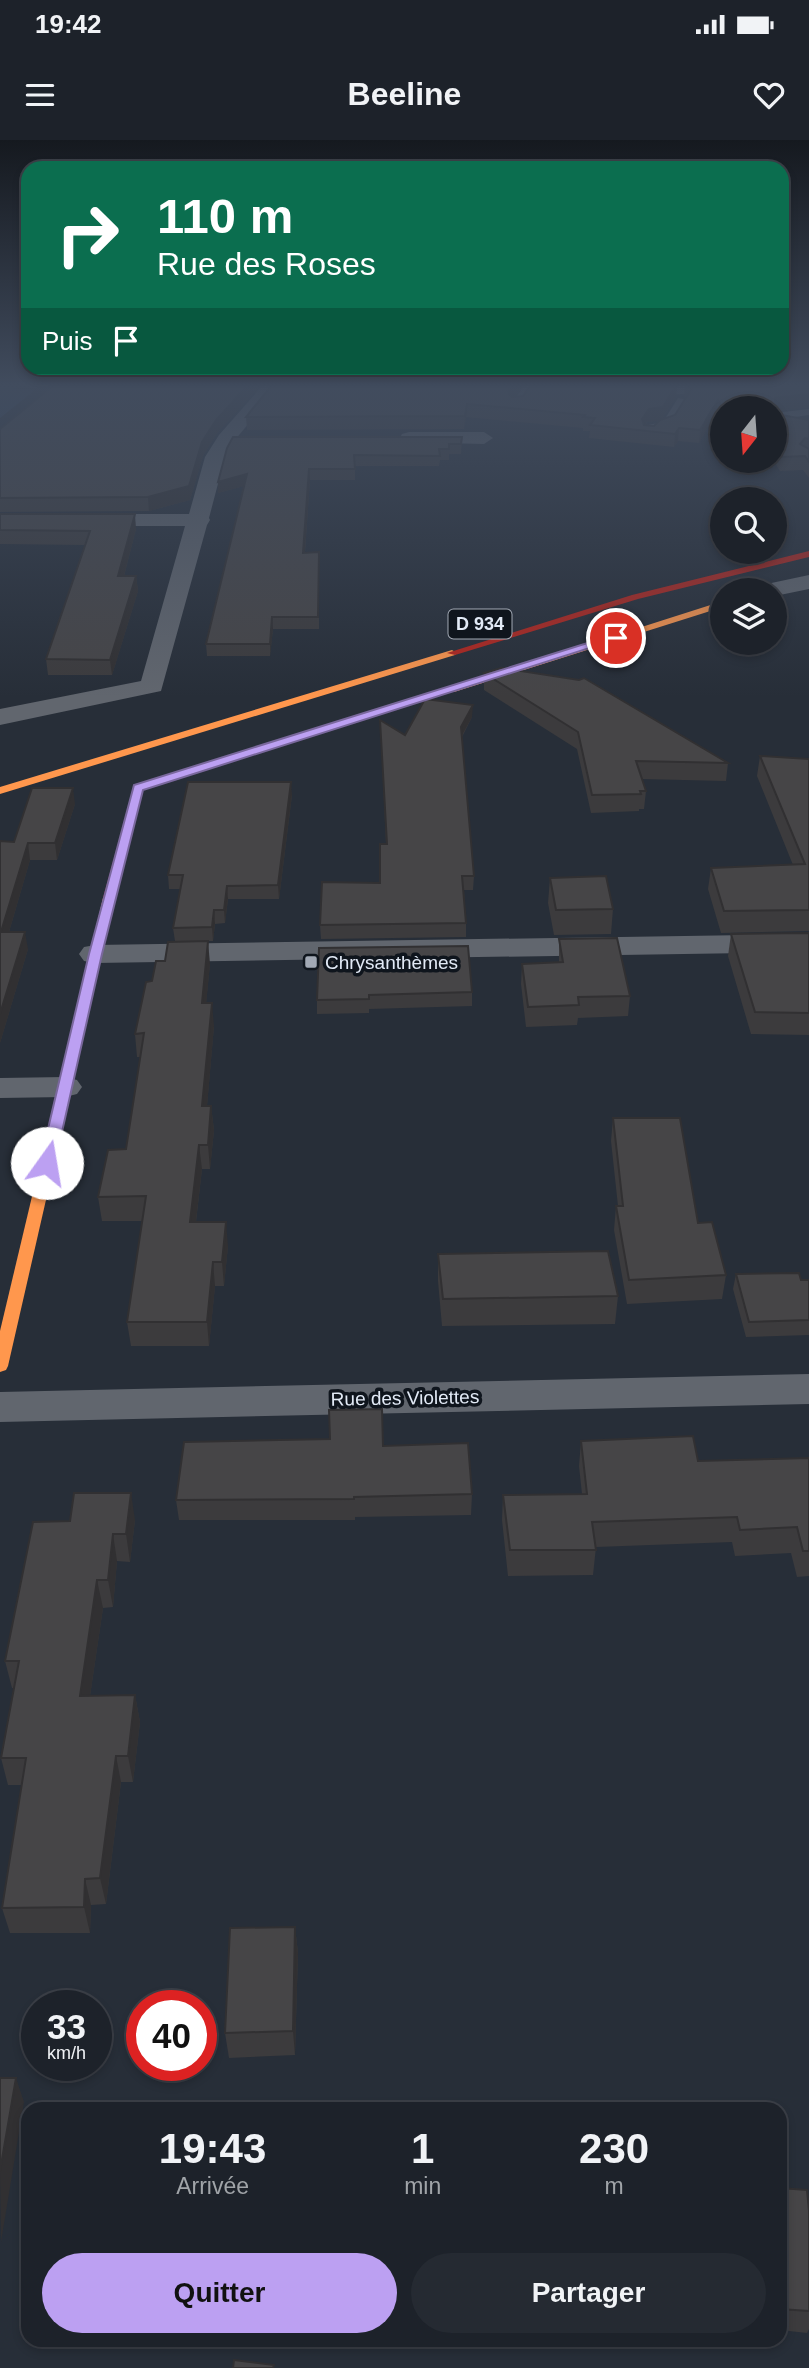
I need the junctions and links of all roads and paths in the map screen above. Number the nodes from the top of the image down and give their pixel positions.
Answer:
1 (207, 489) edge
2 (0, 520) edge
3 (200, 520) junction
4 (809, 540) edge
5 (787, 544) edge
6 (809, 554) edge
7 (655, 575) dead end
8 (809, 582) edge
9 (616, 586) dead end
10 (787, 587) edge
11 (710, 608) edge
12 (0, 717) edge
13 (0, 791) edge
14 (809, 943) edge
15 (96, 954) junction
16 (65, 1087) junction
17 (0, 1088) edge
18 (0, 1366) edge
19 (809, 1389) edge
20 (0, 1407) edge

1 - 3 street
2 - 3 street
3 - 12 street
4 - 5 main road
6 - 13 main road, D 934
7 - 9 main road
8 - 10 street
11 - 15 main road
14 - 15 street
15 - 16 main road
16 - 17 street
16 - 18 main road
19 - 20 street, Rue des Violettes

